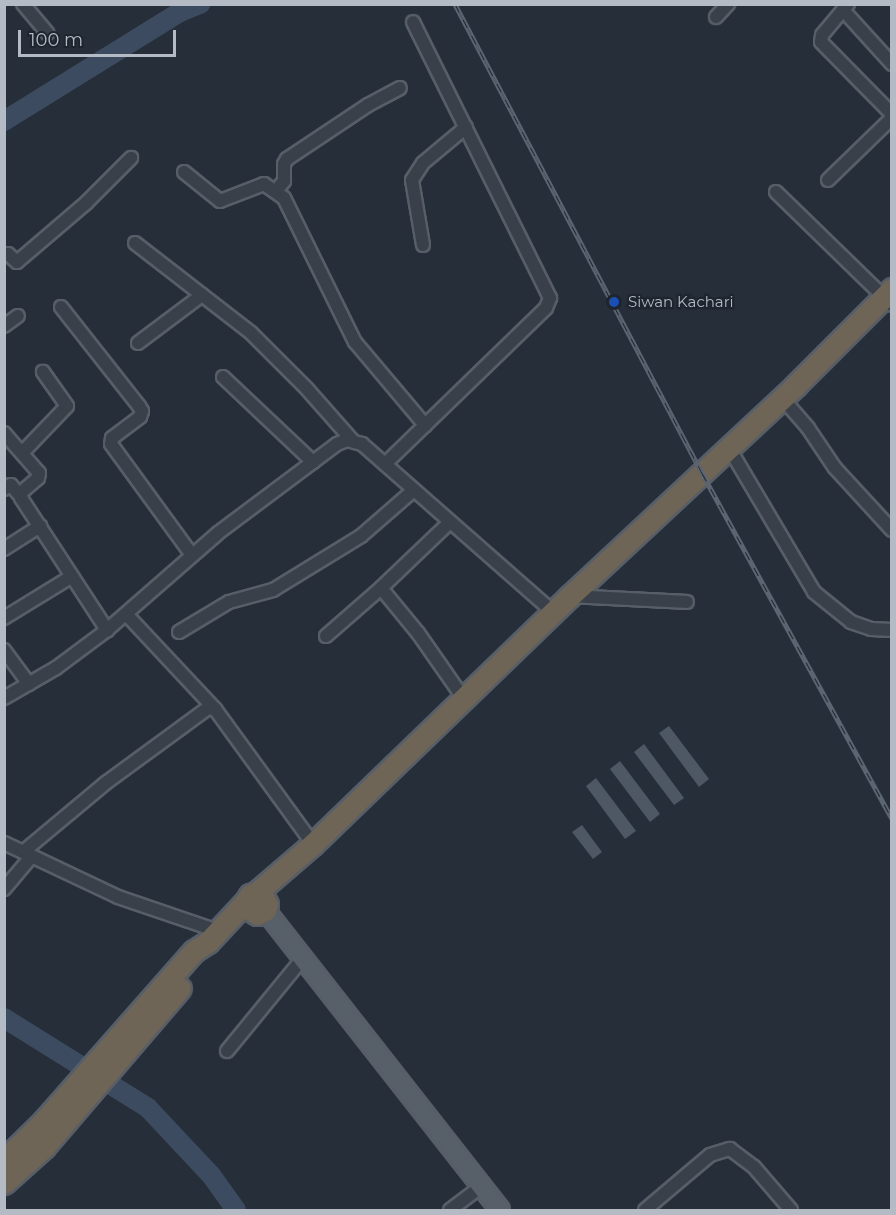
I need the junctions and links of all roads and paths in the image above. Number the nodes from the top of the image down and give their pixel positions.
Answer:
1 (23, 4) edge
2 (728, 4) edge
3 (845, 7) edge
4 (716, 17) dead end
5 (413, 22) dead end
6 (47, 33) dead end
7 (891, 64) edge
8 (400, 88) dead end
9 (891, 116) edge
10 (466, 127) junction
11 (131, 158) dead end
12 (184, 172) dead end
13 (828, 180) dead end
14 (276, 191) junction
15 (776, 192) dead end
16 (135, 243) dead end
17 (423, 245) dead end
18 (4, 254) edge
19 (202, 295) junction
20 (889, 297) edge
21 (61, 307) dead end
22 (18, 316) dead end
23 (4, 326) edge
24 (138, 343) dead end
25 (43, 372) dead end
26 (223, 377) dead end
27 (782, 398) junction
28 (425, 425) junction
29 (4, 433) edge
30 (352, 440) junction
31 (729, 448) junction
32 (22, 453) junction
33 (313, 462) junction
34 (385, 464) junction
35 (4, 489) edge
36 (414, 490) junction
37 (21, 496) junction
38 (450, 522) junction
39 (40, 526) junction
40 (891, 530) edge
41 (4, 549) edge
42 (192, 555) junction
43 (71, 577) junction
44 (381, 588) junction
45 (570, 596) junction
46 (687, 602) dead end
47 (553, 612) junction
48 (126, 614) junction
49 (4, 618) edge
50 (107, 630) junction
51 (891, 630) edge
52 (179, 632) dead end
53 (326, 636) dead end
54 (4, 650) edge
55 (29, 684) junction
56 (4, 698) edge
57 (464, 699) junction
58 (215, 709) junction
59 (4, 843) edge
60 (312, 844) junction
61 (27, 854) junction
62 (4, 889) edge
63 (256, 901) junction
64 (213, 937) junction
65 (303, 958) junction
66 (120, 1048) junction
67 (227, 1051) dead end
68 (4, 1160) edge
69 (4, 1183) edge
70 (481, 1187) junction
71 (450, 1210) edge
72 (500, 1210) edge
73 (645, 1210) edge
74 (791, 1210) edge

1 - 6 street
2 - 4 street
3 - 7 street
3 - 9 street
5 - 10 street
8 - 14 street
9 - 13 street
10 - 17 street
10 - 28 street
11 - 18 street
12 - 14 street
14 - 28 street
15 - 20 street
16 - 19 street
19 - 24 street
19 - 30 street
20 - 27 highway
21 - 42 street
22 - 23 street
25 - 32 street
26 - 33 street
27 - 31 highway
27 - 40 street
28 - 34 street
29 - 32 street
30 - 33 street
30 - 34 street
31 - 45 highway
31 - 51 street
32 - 37 street
33 - 42 street
34 - 36 street
35 - 37 street
36 - 38 street
36 - 52 street
37 - 39 street
38 - 44 street
38 - 47 street
39 - 41 street
39 - 43 street
42 - 48 street
43 - 49 street
43 - 50 street
44 - 53 street
44 - 57 street
45 - 46 street
45 - 47 highway
47 - 57 highway
48 - 50 street
48 - 58 street
50 - 55 street
54 - 55 street
55 - 56 street
57 - 60 highway
58 - 60 street
58 - 61 street
59 - 61 street
60 - 63 highway
61 - 62 street
61 - 64 street
63 - 64 highway
63 - 65 main road
64 - 66 highway
65 - 67 street
65 - 70 main road
66 - 68 highway
66 - 69 highway
70 - 71 street
70 - 72 main road
73 - 74 street

